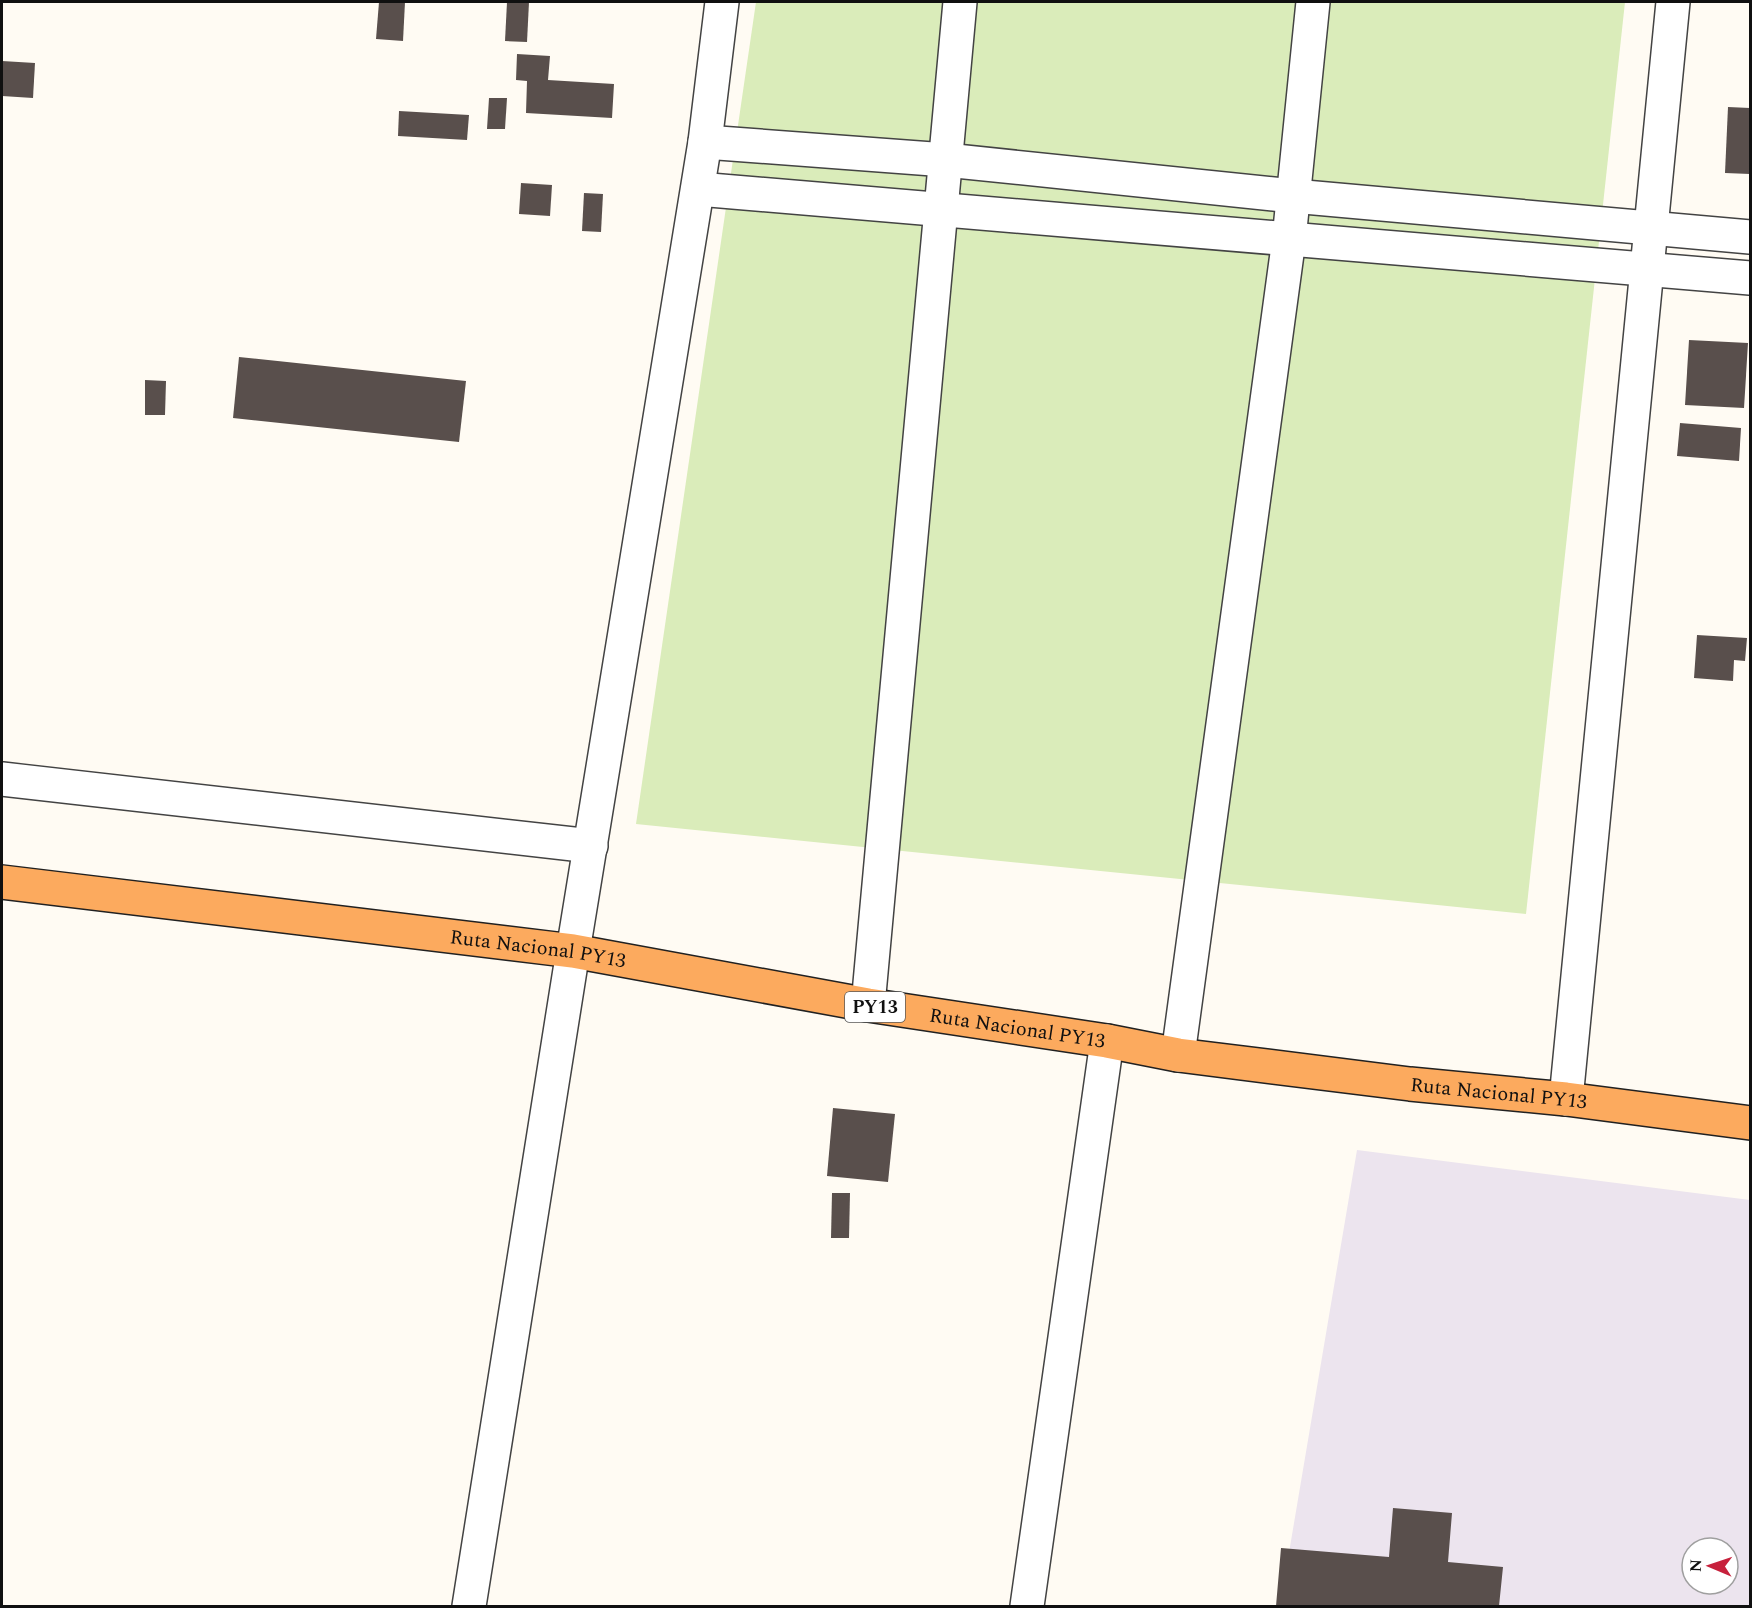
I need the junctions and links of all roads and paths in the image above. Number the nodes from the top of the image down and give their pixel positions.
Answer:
1 (722, 2) edge
2 (960, 2) edge
3 (1312, 2) edge
4 (1673, 2) edge
5 (705, 142) junction
6 (946, 160) junction
7 (698, 189) junction
8 (1293, 195) junction
9 (940, 210) junction
10 (1652, 228) junction
11 (1750, 237) edge
12 (1289, 239) junction
13 (1647, 269) junction
14 (1750, 278) edge
15 (2, 779) edge
16 (591, 846) junction
17 (2, 882) edge
18 (573, 951) junction
19 (868, 1005) junction
20 (1107, 1041) junction
21 (1178, 1055) junction
22 (1566, 1099) junction
23 (1750, 1123) edge
24 (469, 1606) edge
25 (1027, 1606) edge

1 - 5 street
2 - 6 street
3 - 8 street
4 - 10 street
5 - 6 street
5 - 7 street
6 - 8 street
6 - 9 street
7 - 9 street
7 - 16 street
8 - 10 street
8 - 12 street
9 - 12 street
9 - 19 street
10 - 11 street
10 - 13 street
12 - 13 street
12 - 21 street
13 - 14 street
13 - 22 street
15 - 16 street
16 - 18 street
17 - 18 highway, Ruta Nacional PY13 / PY13
18 - 19 highway, Ruta Nacional PY13 / PY13
18 - 24 street
19 - 20 highway, Ruta Nacional PY13 / PY13
20 - 21 highway, Ruta Nacional PY13 / PY13
20 - 25 street
21 - 22 highway, Ruta Nacional PY13 / PY13
22 - 23 highway, Ruta Nacional PY13 / PY13

